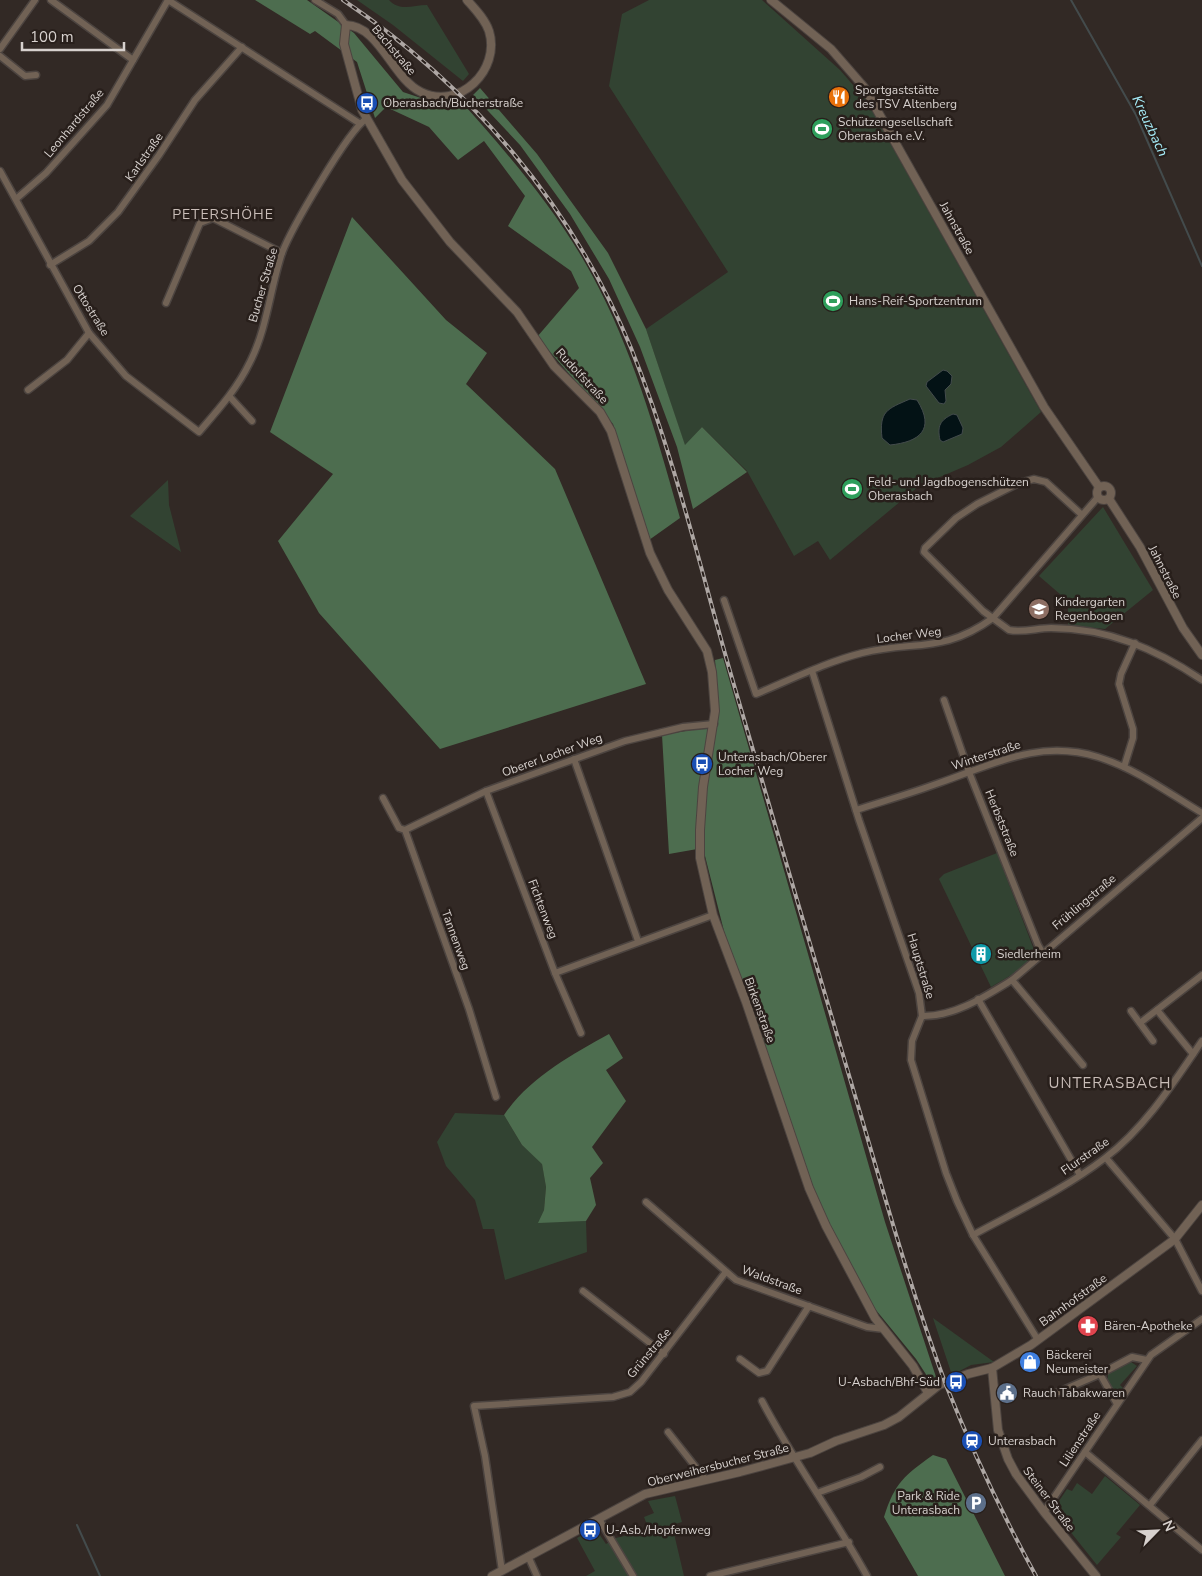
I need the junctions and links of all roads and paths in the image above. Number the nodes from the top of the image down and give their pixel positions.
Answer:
1 (36, 0) edge
2 (51, 0) edge
3 (168, 0) edge
4 (315, 0) edge
5 (467, 0) edge
6 (771, 0) edge
7 (346, 25) junction
8 (242, 47) junction
9 (0, 49) edge
10 (0, 56) edge
11 (133, 60) junction
12 (36, 75) dead end
13 (363, 121) junction
14 (0, 171) edge
15 (16, 199) junction
16 (282, 253) junction
17 (50, 266) junction
18 (166, 302) dead end
19 (89, 333) junction
20 (28, 390) dead end
21 (230, 398) junction
22 (252, 421) dead end
23 (199, 432) joint
24 (1099, 487) junction
25 (1098, 498) junction
26 (1109, 499) junction
27 (1082, 516) junction
28 (724, 600) dead end
29 (992, 618) junction
30 (1135, 643) junction
31 (1202, 655) edge
32 (812, 671) junction
33 (1202, 680) edge
34 (944, 700) dead end
35 (714, 724) junction
36 (574, 760) junction
37 (1124, 767) junction
38 (969, 772) junction
39 (486, 791) junction
40 (383, 798) dead end
41 (856, 810) junction
42 (1202, 813) edge
43 (1202, 818) edge
44 (405, 830) junction
45 (713, 915) junction
46 (638, 941) junction
47 (1042, 952) junction
48 (555, 973) junction
49 (1202, 975) edge
50 (1012, 980) junction
51 (978, 999) junction
52 (1131, 1010) dead end
53 (1157, 1010) junction
54 (922, 1016) junction
55 (1140, 1023) junction
56 (581, 1033) dead end
57 (1153, 1041) dead end
58 (1202, 1041) edge
59 (1193, 1054) junction
60 (1083, 1066) dead end
61 (496, 1096) dead end
62 (1106, 1158) junction
63 (1080, 1175) junction
64 (646, 1202) dead end
65 (1202, 1205) edge
66 (973, 1234) junction
67 (1175, 1239) junction
68 (725, 1273) junction
69 (583, 1291) dead end
70 (1202, 1292) edge
71 (809, 1306) junction
72 (1202, 1319) edge
73 (884, 1329) junction
74 (1038, 1340) junction
75 (664, 1354) junction
76 (740, 1359) dead end
77 (1147, 1360) junction
78 (992, 1368) junction
79 (1100, 1374) junction
80 (939, 1385) joint
81 (928, 1393) junction
82 (1046, 1394) dead end
83 (762, 1401) dead end
84 (1117, 1404) junction
85 (668, 1432) dead end
86 (1202, 1440) edge
87 (1085, 1452) junction
88 (793, 1458) junction
89 (880, 1467) dead end
90 (705, 1479) junction
91 (817, 1493) junction
92 (1150, 1505) junction
93 (1044, 1512) junction
94 (598, 1519) junction
95 (848, 1542) junction
96 (1202, 1550) edge
97 (528, 1556) junction
98 (502, 1571) junction
99 (492, 1576) edge
100 (537, 1576) edge
101 (633, 1576) edge
102 (710, 1576) edge
103 (867, 1576) edge
104 (1096, 1576) edge

1 - 9 street
2 - 11 street
3 - 8 street
3 - 11 street, Leonhardstraße
4 - 7 street
5 - 7 street, Bachstraße
6 - 24 street, Jahnstraße
7 - 13 street, Rudolfstraße
8 - 13 street
8 - 17 street, Karlstraße
10 - 12 street
11 - 15 street, Leonhardstraße
13 - 16 street, Bucher Straße
13 - 35 street, Rudolfstraße
14 - 15 street, Ottostraße
15 - 17 street, Ottostraße
16 - 18 street
16 - 21 street, Bucher Straße
17 - 19 street, Ottostraße
19 - 20 street
19 - 23 street, Ottostraße
21 - 22 street
21 - 23 street, Bucher Straße
24 - 25 street
24 - 26 street, Jahnstraße
25 - 26 street
25 - 27 street, Locher Weg
26 - 31 street, Jahnstraße
27 - 29 street, Locher Weg
27 - 29 street
28 - 32 street, Locher Weg
29 - 30 street
29 - 32 street, Locher Weg
30 - 33 street
30 - 37 street
32 - 41 street, Hauptstraße
34 - 38 street, Herbststraße
35 - 36 street, Oberer Locher Weg
35 - 45 street, Birkenstraße
36 - 39 street, Oberer Locher Weg
36 - 46 street
37 - 38 street, Winterstraße
37 - 42 street, Winterstraße
38 - 41 street, Winterstraße
38 - 47 street, Herbststraße
39 - 44 street, Oberer Locher Weg
39 - 48 street, Fichtenweg
40 - 44 street, Tannenweg
41 - 54 street, Hauptstraße
43 - 47 street, Frühlingstraße
44 - 61 street, Tannenweg
45 - 46 street
45 - 73 street, Birkenstraße
46 - 48 street
47 - 50 street, Frühlingstraße
48 - 56 street, Fichtenweg
49 - 53 street
50 - 51 street, Frühlingstraße
50 - 60 street
51 - 54 street, Frühlingstraße
51 - 63 street
52 - 55 street
53 - 55 street
53 - 59 street
54 - 66 street, Hauptstraße
55 - 57 street
58 - 59 street, Flurstraße
59 - 62 street, Flurstraße
62 - 63 street, Flurstraße
62 - 67 street
63 - 66 street, Flurstraße
64 - 68 street, Waldstraße
65 - 67 street, Bahnhofstraße
66 - 74 street, Hauptstraße
67 - 70 street
67 - 74 street, Bahnhofstraße
68 - 71 street, Waldstraße
68 - 75 street, Grünstraße
69 - 75 street
71 - 73 street, Waldstraße
71 - 76 street
72 - 77 street, Lilienstraße
73 - 81 street
74 - 78 street, Bahnhofstraße
75 - 98 street, Grünstraße
77 - 79 street
77 - 84 street, Lilienstraße
78 - 80 street, Bahnhofstraße
78 - 93 street, Steiner Straße
79 - 82 street
79 - 84 street
80 - 81 street, Oberweihersbucher Straße
81 - 88 street, Oberweihersbucher Straße
83 - 88 street
84 - 87 street, Lilienstraße
85 - 90 street
86 - 92 street
87 - 92 street
87 - 93 street, Lilienstraße
88 - 90 street, Oberweihersbucher Straße
88 - 91 street
89 - 91 street
90 - 94 street, Oberweihersbucher Straße
91 - 95 street
92 - 96 street
93 - 104 street, Steiner Straße
94 - 97 street, Oberweihersbucher Straße
94 - 101 street
95 - 102 street
95 - 103 street
97 - 98 street, Oberweihersbucher Straße
97 - 100 street
98 - 99 street, Oberweihersbucher Straße

